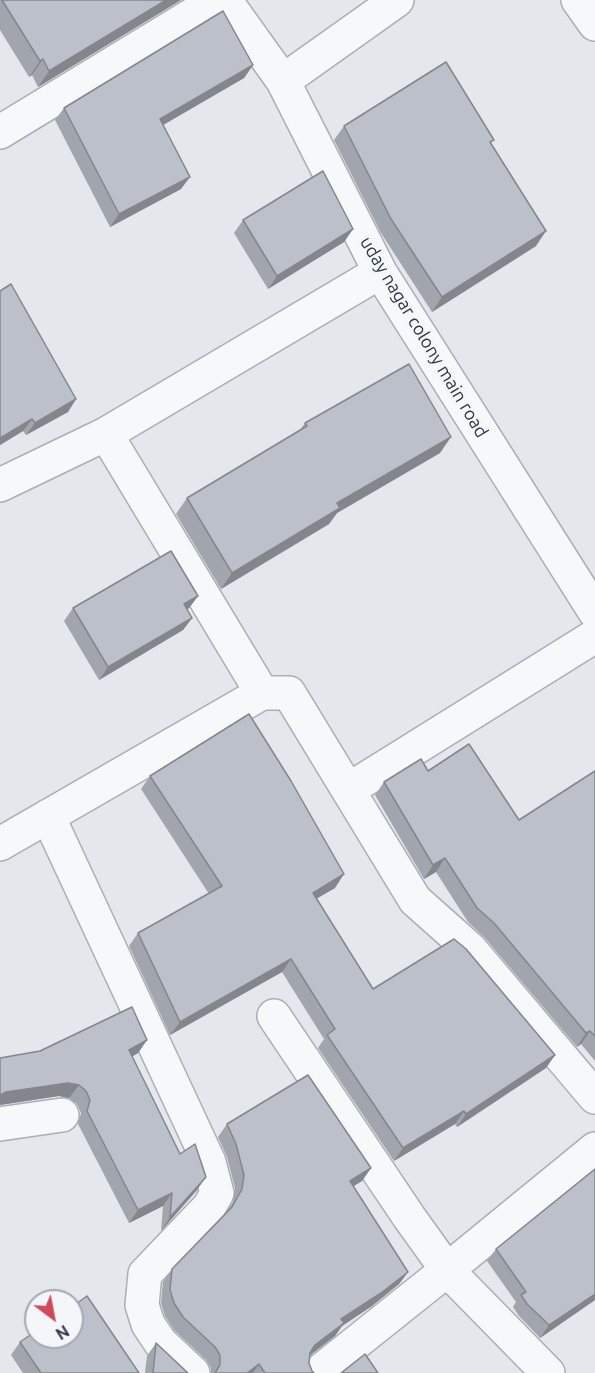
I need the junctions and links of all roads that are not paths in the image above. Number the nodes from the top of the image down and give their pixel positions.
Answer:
1 (217, 0) edge
2 (225, 0) edge
3 (397, 0) edge
4 (578, 0) edge
5 (595, 24) edge
6 (283, 81) junction
7 (0, 132) edge
8 (380, 272) junction
9 (106, 434) junction
10 (0, 485) edge
11 (595, 612) edge
12 (595, 636) edge
13 (262, 693) junction
14 (348, 790) junction
15 (48, 816) junction
16 (0, 844) edge
17 (274, 1016) dead end
18 (595, 1098) edge
19 (63, 1115) dead end
20 (0, 1124) edge
21 (595, 1149) edge
22 (447, 1270) junction
23 (193, 1373) edge
24 (318, 1373) edge
25 (548, 1373) edge

1 - 7 street
2 - 6 street, uday nagar colony main road
3 - 6 street
4 - 5 street
6 - 8 street, uday nagar colony main road
8 - 9 street
8 - 11 street, uday nagar colony main road
9 - 10 street
9 - 13 street
12 - 14 street
13 - 14 street
13 - 15 street
14 - 18 street
15 - 16 street
15 - 23 street
17 - 22 street
19 - 20 street
21 - 22 street
22 - 24 street
22 - 25 street

